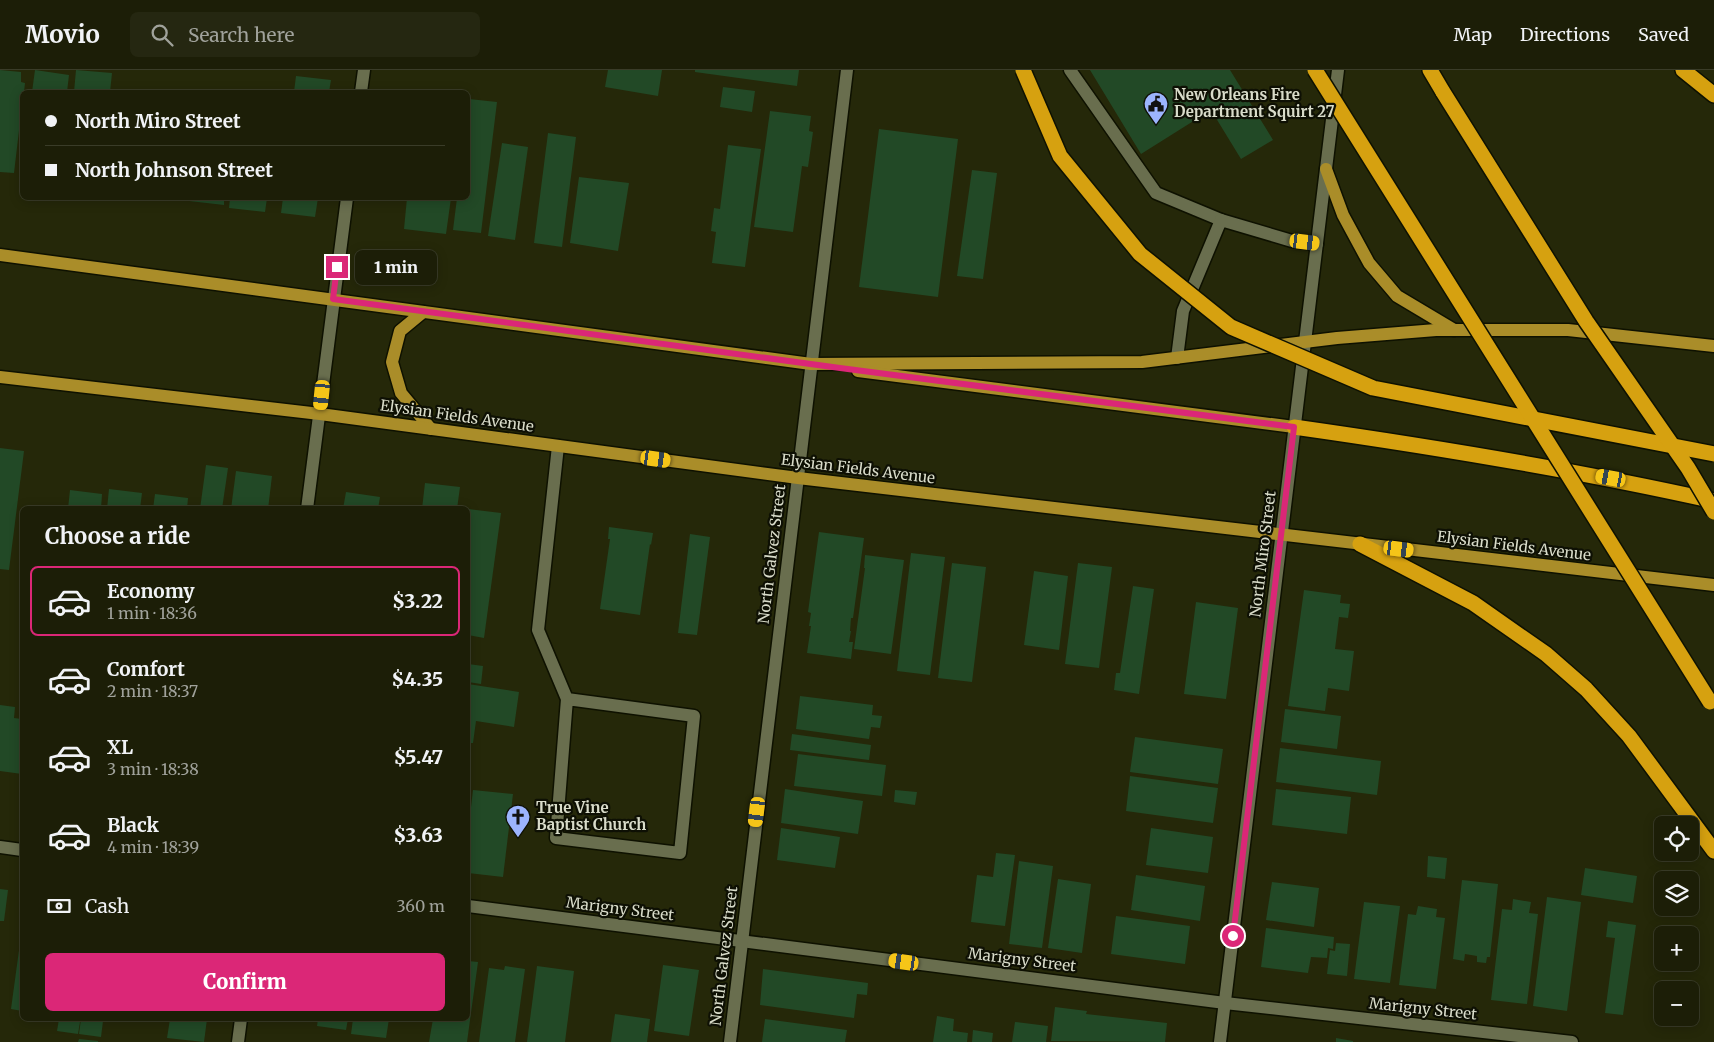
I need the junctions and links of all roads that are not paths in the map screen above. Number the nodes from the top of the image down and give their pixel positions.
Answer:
1 (364, 70) edge
2 (847, 70) edge
3 (1023, 70) edge
4 (1070, 70) edge
5 (1315, 70) edge
6 (1338, 70) edge
7 (1430, 70) edge
8 (1683, 70) edge
9 (361, 90) edge
10 (1714, 95) edge
11 (1326, 169) junction
12 (346, 200) edge
13 (1221, 220) junction
14 (1317, 244) junction
15 (0, 255) edge
16 (333, 299) junction
17 (423, 312) junction
18 (1454, 330) junction
19 (1305, 343) junction
20 (1714, 346) edge
21 (1177, 358) junction
22 (811, 364) junction
23 (0, 377) edge
24 (320, 414) junction
25 (1294, 427) junction
26 (431, 429) junction
27 (558, 446) junction
28 (1714, 454) edge
29 (798, 478) junction
30 (1714, 501) edge
31 (307, 506) edge
32 (1714, 512) edge
33 (1282, 535) junction
34 (1360, 544) junction
35 (1714, 585) edge
36 (567, 699) junction
37 (1714, 708) edge
38 (0, 847) edge
39 (20, 850) edge
40 (1714, 851) edge
41 (470, 906) edge
42 (742, 941) junction
43 (1226, 1003) junction
44 (241, 1021) edge
45 (238, 1042) edge
46 (730, 1042) edge
47 (1220, 1042) edge
48 (1572, 1042) edge

1 - 9 street
2 - 22 street, North Galvez Street
3 - 28 highway, bridge
4 - 13 street
5 - 37 highway, bridge
6 - 11 street, North Miro Street
7 - 32 highway, bridge
8 - 10 highway
11 - 14 street, North Miro Street
11 - 18 main road
12 - 16 street
13 - 14 street
13 - 21 street
14 - 19 street, North Miro Street
15 - 16 main road
16 - 17 main road
16 - 24 street
17 - 22 main road
17 - 26 main road
18 - 19 main road
18 - 20 main road
19 - 21 main road
19 - 25 street, North Miro Street
21 - 22 main road
22 - 25 main road
22 - 29 street, North Galvez Street
23 - 24 main road, Elysian Fields Avenue
24 - 26 main road, Elysian Fields Avenue
24 - 31 street
25 - 30 highway
25 - 33 street, North Miro Street
26 - 27 main road, Elysian Fields Avenue
27 - 29 main road, Elysian Fields Avenue
27 - 36 street
29 - 33 main road, Elysian Fields Avenue
29 - 42 street, North Galvez Street
33 - 34 main road, Elysian Fields Avenue
33 - 43 street, North Miro Street
34 - 35 main road, Elysian Fields Avenue
34 - 40 highway
36 - 36 street
38 - 39 street
41 - 42 street, Marigny Street
42 - 43 street, Marigny Street
42 - 46 street, North Galvez Street
43 - 47 street, North Miro Street
43 - 48 street, Marigny Street
44 - 45 street

